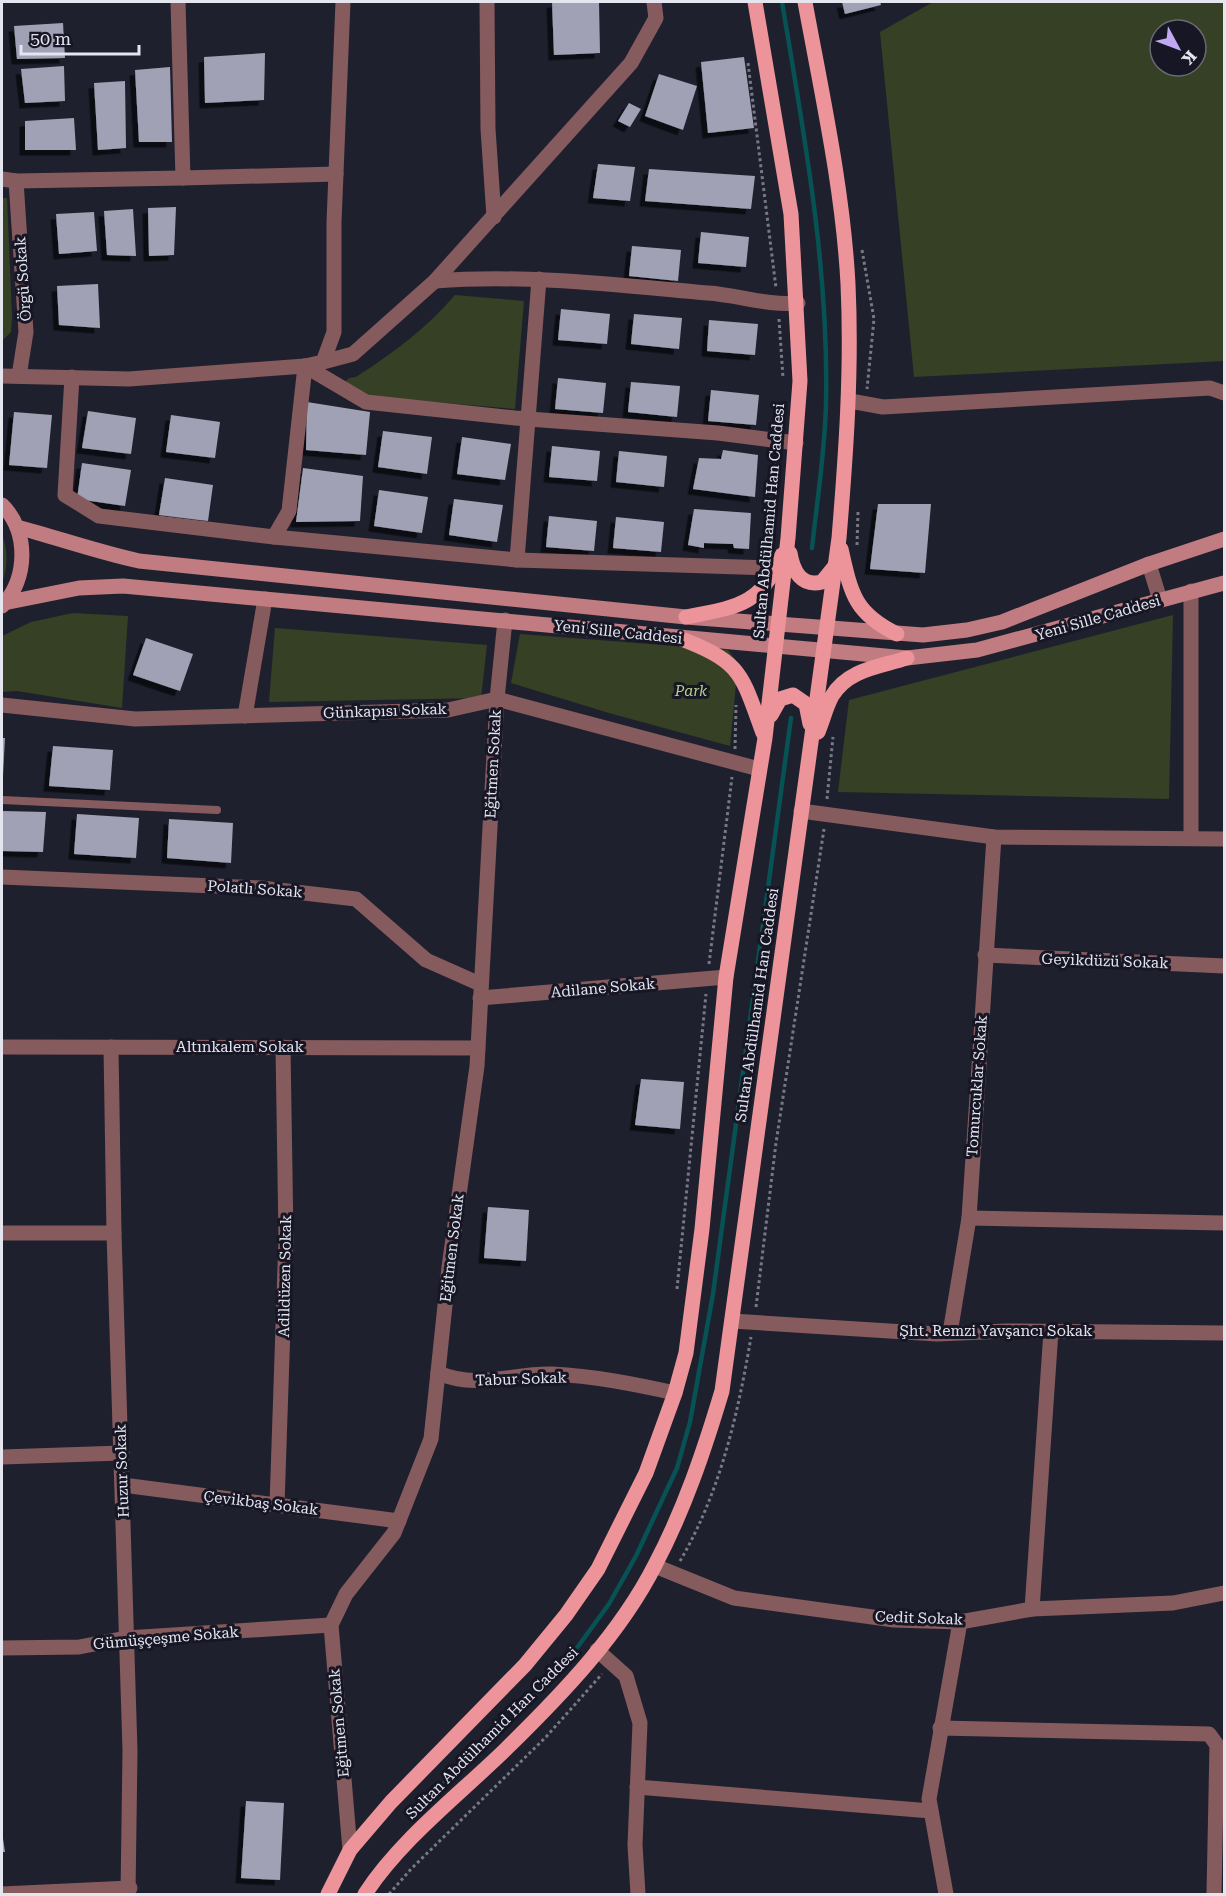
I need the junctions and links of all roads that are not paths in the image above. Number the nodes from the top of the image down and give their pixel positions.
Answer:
1 (178, 2) edge
2 (343, 2) edge
3 (487, 2) edge
4 (654, 2) edge
5 (756, 2) edge
6 (806, 2) edge
7 (336, 174) junction
8 (183, 178) junction
9 (9, 180) edge
10 (494, 217) junction
11 (538, 279) junction
12 (435, 281) junction
13 (798, 303) junction
14 (323, 362) junction
15 (305, 366) junction
16 (2, 376) edge
17 (20, 376) junction
18 (72, 378) junction
19 (1224, 393) edge
20 (850, 401) junction
21 (529, 419) junction
22 (796, 443) junction
23 (3, 504) edge
24 (17, 527) junction
25 (274, 537) junction
26 (788, 538) junction
27 (839, 538) junction
28 (1224, 539) edge
29 (517, 560) junction
30 (1149, 564) junction
31 (835, 565) junction
32 (776, 568) junction
33 (1224, 583) edge
34 (1191, 591) junction
35 (265, 599) junction
36 (1160, 600) junction
37 (3, 605) edge
38 (686, 617) junction
39 (505, 620) junction
40 (778, 624) junction
41 (826, 628) junction
42 (897, 634) junction
43 (679, 638) junction
44 (776, 647) junction
45 (823, 651) junction
46 (907, 658) junction
47 (497, 699) junction
48 (2, 705) edge
49 (245, 716) junction
50 (765, 738) junction
51 (810, 748) junction
52 (759, 769) junction
53 (2, 800) edge
54 (217, 810) dead end
55 (801, 811) junction
56 (994, 837) junction
57 (1191, 838) junction
58 (1224, 839) edge
59 (2, 877) edge
60 (985, 956) junction
61 (1224, 966) edge
62 (726, 977) junction
63 (480, 991) junction
64 (2, 1047) edge
65 (111, 1047) junction
66 (283, 1047) junction
67 (478, 1048) junction
68 (969, 1218) junction
69 (1224, 1222) edge
70 (2, 1233) edge
71 (114, 1233) junction
72 (732, 1321) junction
73 (1052, 1331) junction
74 (950, 1333) junction
75 (1224, 1333) edge
76 (438, 1373) junction
77 (675, 1393) junction
78 (122, 1453) junction
79 (2, 1457) edge
80 (123, 1485) junction
81 (277, 1505) junction
82 (399, 1521) junction
83 (655, 1566) junction
84 (1224, 1593) edge
85 (1032, 1609) junction
86 (960, 1622) junction
87 (331, 1625) junction
88 (126, 1638) junction
89 (2, 1648) edge
90 (597, 1650) junction
91 (940, 1728) junction
92 (637, 1787) junction
93 (931, 1811) junction
94 (350, 1850) junction
95 (1220, 1863) edge
96 (129, 1891) edge
97 (2, 1894) edge
98 (328, 1894) edge
99 (365, 1894) edge
100 (638, 1894) edge
101 (946, 1894) edge
102 (1214, 1894) edge

1 - 8 street
2 - 7 street
3 - 10 street
4 - 10 street
5 - 13 main road, Sultan Abdülhamid Han Caddesi
6 - 20 main road, Sultan Abdülhamid Han Caddesi
7 - 8 street
7 - 14 street
8 - 9 street
9 - 17 street, Örgü Sokak
10 - 12 street
11 - 12 street
11 - 13 street
11 - 21 street
12 - 14 street
13 - 22 main road, Sultan Abdülhamid Han Caddesi
14 - 15 street
15 - 18 street
15 - 21 street
15 - 25 street
16 - 17 street
17 - 18 street
18 - 25 street
19 - 20 street
20 - 27 main road, Sultan Abdülhamid Han Caddesi
21 - 22 street
21 - 29 street
22 - 26 main road, Sultan Abdülhamid Han Caddesi
23 - 24 main road
24 - 37 main road
24 - 38 main road, Yeni Sille Caddesi
25 - 29 street
26 - 31 main road
26 - 32 main road
26 - 40 main road, Sultan Abdülhamid Han Caddesi
27 - 31 main road, Sultan Abdülhamid Han Caddesi
27 - 42 main road
28 - 30 main road, Yeni Sille Caddesi
29 - 32 street
30 - 36 street
30 - 42 main road, Yeni Sille Caddesi
31 - 41 main road, Sultan Abdülhamid Han Caddesi
32 - 38 main road
33 - 34 main road, Yeni Sille Caddesi
34 - 36 main road, Yeni Sille Caddesi
34 - 57 street
35 - 37 main road, Yeni Sille Caddesi
35 - 39 main road, Yeni Sille Caddesi
35 - 49 street
36 - 46 main road, Yeni Sille Caddesi
38 - 40 main road, Yeni Sille Caddesi
39 - 43 main road, Yeni Sille Caddesi
39 - 47 street, Eğitmen Sokak
40 - 41 main road, Yeni Sille Caddesi
40 - 44 main road, Sultan Abdülhamid Han Caddesi
41 - 42 main road, Yeni Sille Caddesi
41 - 45 main road, Sultan Abdülhamid Han Caddesi
43 - 44 main road, Yeni Sille Caddesi
43 - 50 main road
44 - 45 main road, Yeni Sille Caddesi
44 - 50 main road, Sultan Abdülhamid Han Caddesi
45 - 46 main road, Yeni Sille Caddesi
45 - 51 main road, Sultan Abdülhamid Han Caddesi
46 - 51 main road
47 - 49 street, Günkapısı Sokak
47 - 52 street, Günkapısı Sokak
47 - 63 street, Eğitmen Sokak
48 - 49 street, Günkapısı Sokak
50 - 51 main road
50 - 52 main road, Sultan Abdülhamid Han Caddesi
51 - 55 main road, Sultan Abdülhamid Han Caddesi
52 - 62 main road, Sultan Abdülhamid Han Caddesi
53 - 54 lane
55 - 56 street
55 - 72 main road, Sultan Abdülhamid Han Caddesi
56 - 57 street
56 - 60 street, Tomurcuklar Sokak
57 - 58 street
59 - 63 street, Polatlı Sokak
60 - 61 street, Geyikdüzü Sokak
60 - 68 street, Tomurcuklar Sokak
62 - 63 street, Adilane Sokak
62 - 77 main road, Sultan Abdülhamid Han Caddesi
63 - 67 street, Eğitmen Sokak
64 - 65 street, Altınkalem Sokak
65 - 66 street, Altınkalem Sokak
65 - 71 street, Huzur Sokak
66 - 67 street, Altınkalem Sokak
66 - 81 street, Adildüzen Sokak
67 - 76 street, Eğitmen Sokak
68 - 69 street
68 - 74 street, Tomurcuklar Sokak
70 - 71 street
71 - 78 street, Huzur Sokak
72 - 74 street, Şht. Remzi Yavşancı Sokak
72 - 83 main road, Sultan Abdülhamid Han Caddesi
73 - 74 street, Şht. Remzi Yavşancı Sokak
73 - 75 street, Şht. Remzi Yavşancı Sokak
73 - 85 street
76 - 77 street, Tabur Sokak
76 - 82 street, Eğitmen Sokak
77 - 94 main road, Sultan Abdülhamid Han Caddesi
78 - 79 street
78 - 80 street, Huzur Sokak
80 - 81 street, Çevikbaş Sokak
80 - 88 street, Huzur Sokak
81 - 82 street, Çevikbaş Sokak
82 - 87 street, Eğitmen Sokak
83 - 86 street, Cedit Sokak
83 - 90 main road, Sultan Abdülhamid Han Caddesi
84 - 85 street, Cedit Sokak
85 - 86 street, Cedit Sokak
86 - 91 street
87 - 88 street, Gümüşçeşme Sokak
87 - 94 street, Eğitmen Sokak
88 - 89 street, Gümüşçeşme Sokak
88 - 96 street, Huzur Sokak
90 - 92 street
90 - 99 main road, Sultan Abdülhamid Han Caddesi
91 - 93 street
91 - 95 street
92 - 93 street
92 - 100 street
93 - 101 street
94 - 98 main road, Sultan Abdülhamid Han Caddesi
95 - 102 street
96 - 97 street

